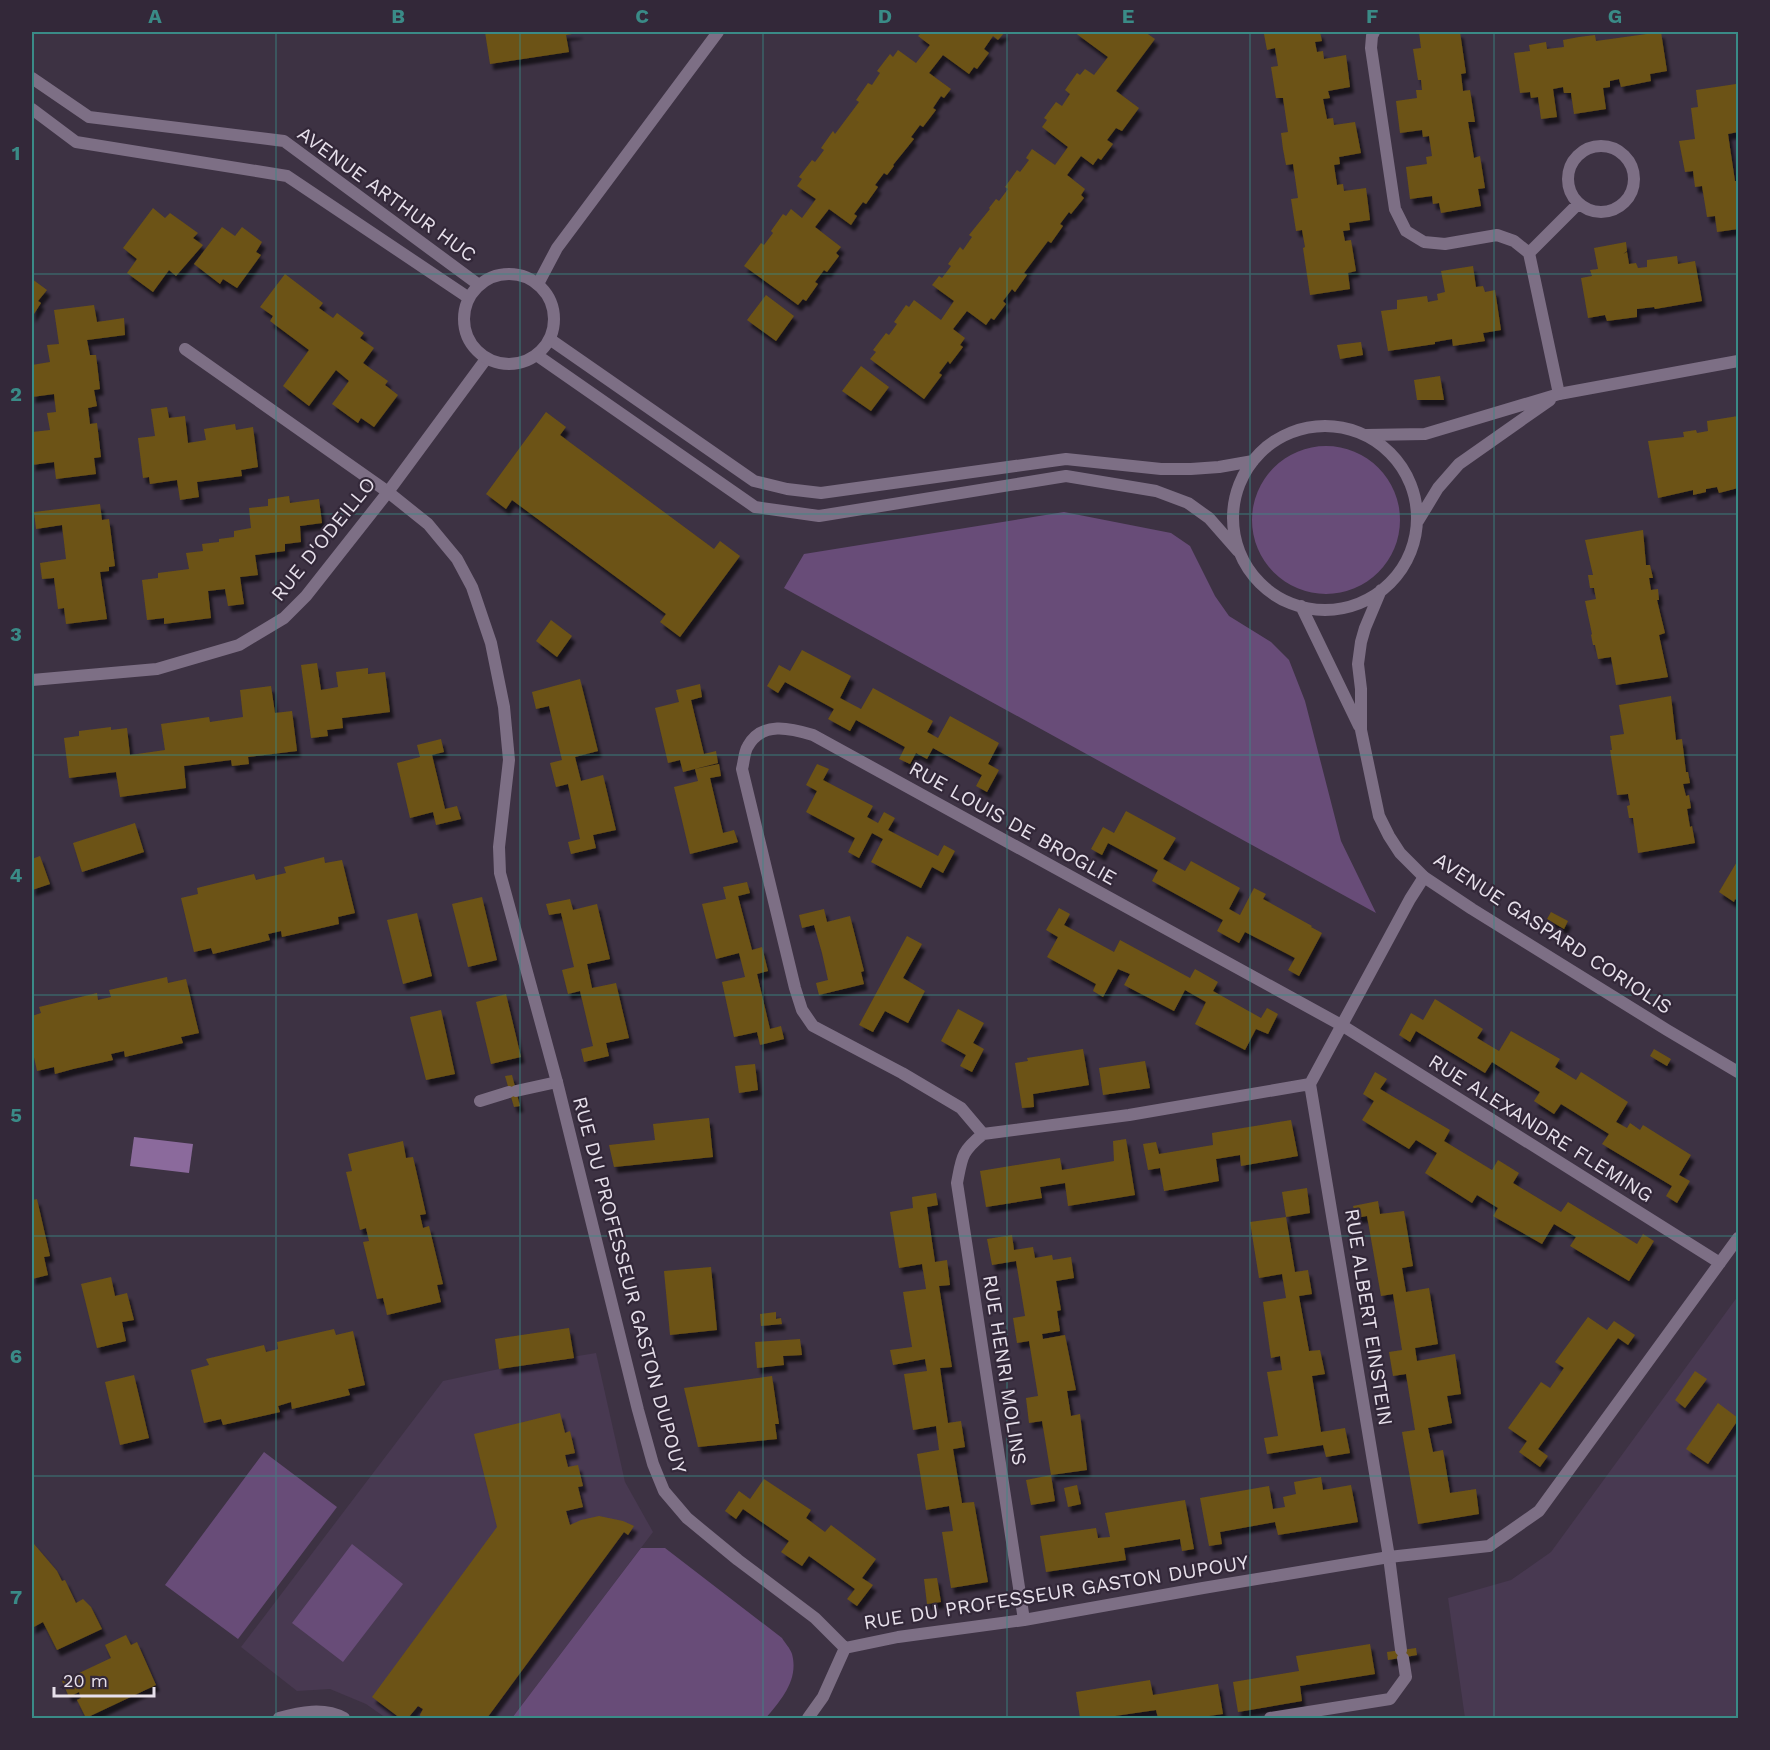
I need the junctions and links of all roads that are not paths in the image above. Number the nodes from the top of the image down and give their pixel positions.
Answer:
1 (718, 32) edge
2 (1374, 32) edge
3 (32, 78) edge
4 (32, 109) edge
5 (1578, 204) junction
6 (1529, 253) junction
7 (538, 284) junction
8 (479, 285) junction
9 (469, 298) junction
10 (550, 340) junction
11 (185, 349) dead end
12 (538, 356) junction
13 (486, 359) junction
14 (1738, 361) edge
15 (1559, 394) junction
16 (1364, 435) junction
17 (1253, 461) junction
18 (388, 492) junction
19 (1418, 521) junction
20 (1238, 551) junction
21 (1382, 590) junction
22 (1301, 606) junction
23 (32, 680) edge
24 (1361, 730) junction
25 (1424, 877) junction
26 (1342, 1026) junction
27 (1738, 1072) edge
28 (557, 1082) junction
29 (1310, 1084) junction
30 (480, 1101) dead end
31 (983, 1134) junction
32 (1738, 1238) edge
33 (1720, 1263) junction
34 (1389, 1557) junction
35 (1024, 1620) junction
36 (845, 1648) junction
37 (279, 1719) edge
38 (344, 1719) edge
39 (808, 1719) edge
40 (1270, 1719) edge

1 - 7 street
2 - 6 street
3 - 8 street, AVENUE ARTHUR HUC
4 - 9 street, AVENUE ARTHUR HUC
5 - 5 street
5 - 6 street
6 - 15 street
7 - 8 street
7 - 10 street
8 - 9 street
9 - 13 street
10 - 12 street
10 - 17 street
11 - 18 street, RUE DU PROFESSEUR GASTON DUPOUY
12 - 13 street
12 - 20 street
13 - 18 street, RUE D'ODEILLO
14 - 15 street
15 - 16 street
15 - 19 street
16 - 17 street
16 - 19 street
17 - 20 street
18 - 23 street, RUE D'ODEILLO
18 - 28 street, RUE DU PROFESSEUR GASTON DUPOUY
19 - 21 street
20 - 22 street
21 - 22 street
21 - 24 street, AVENUE GASPARD CORIOLIS
22 - 24 street, AVENUE GASPARD CORIOLIS
24 - 25 street, AVENUE GASPARD CORIOLIS
25 - 26 street
25 - 27 street, AVENUE GASPARD CORIOLIS
26 - 29 street
26 - 31 street, RUE LOUIS DE BROGLIE
26 - 33 street, RUE ALEXANDRE FLEMING
28 - 30 street
28 - 36 street, RUE DU PROFESSEUR GASTON DUPOUY
29 - 31 street
29 - 34 street, RUE ALBERT EINSTEIN
31 - 35 street, RUE HENRI MOLINS
32 - 33 street, RUE DU PROFESSEUR GASTON DUPOUY
33 - 34 street, RUE DU PROFESSEUR GASTON DUPOUY
34 - 35 street, RUE DU PROFESSEUR GASTON DUPOUY
34 - 40 street, RUE ALBERT EINSTEIN
35 - 36 street, RUE DU PROFESSEUR GASTON DUPOUY
36 - 39 street
37 - 38 street

